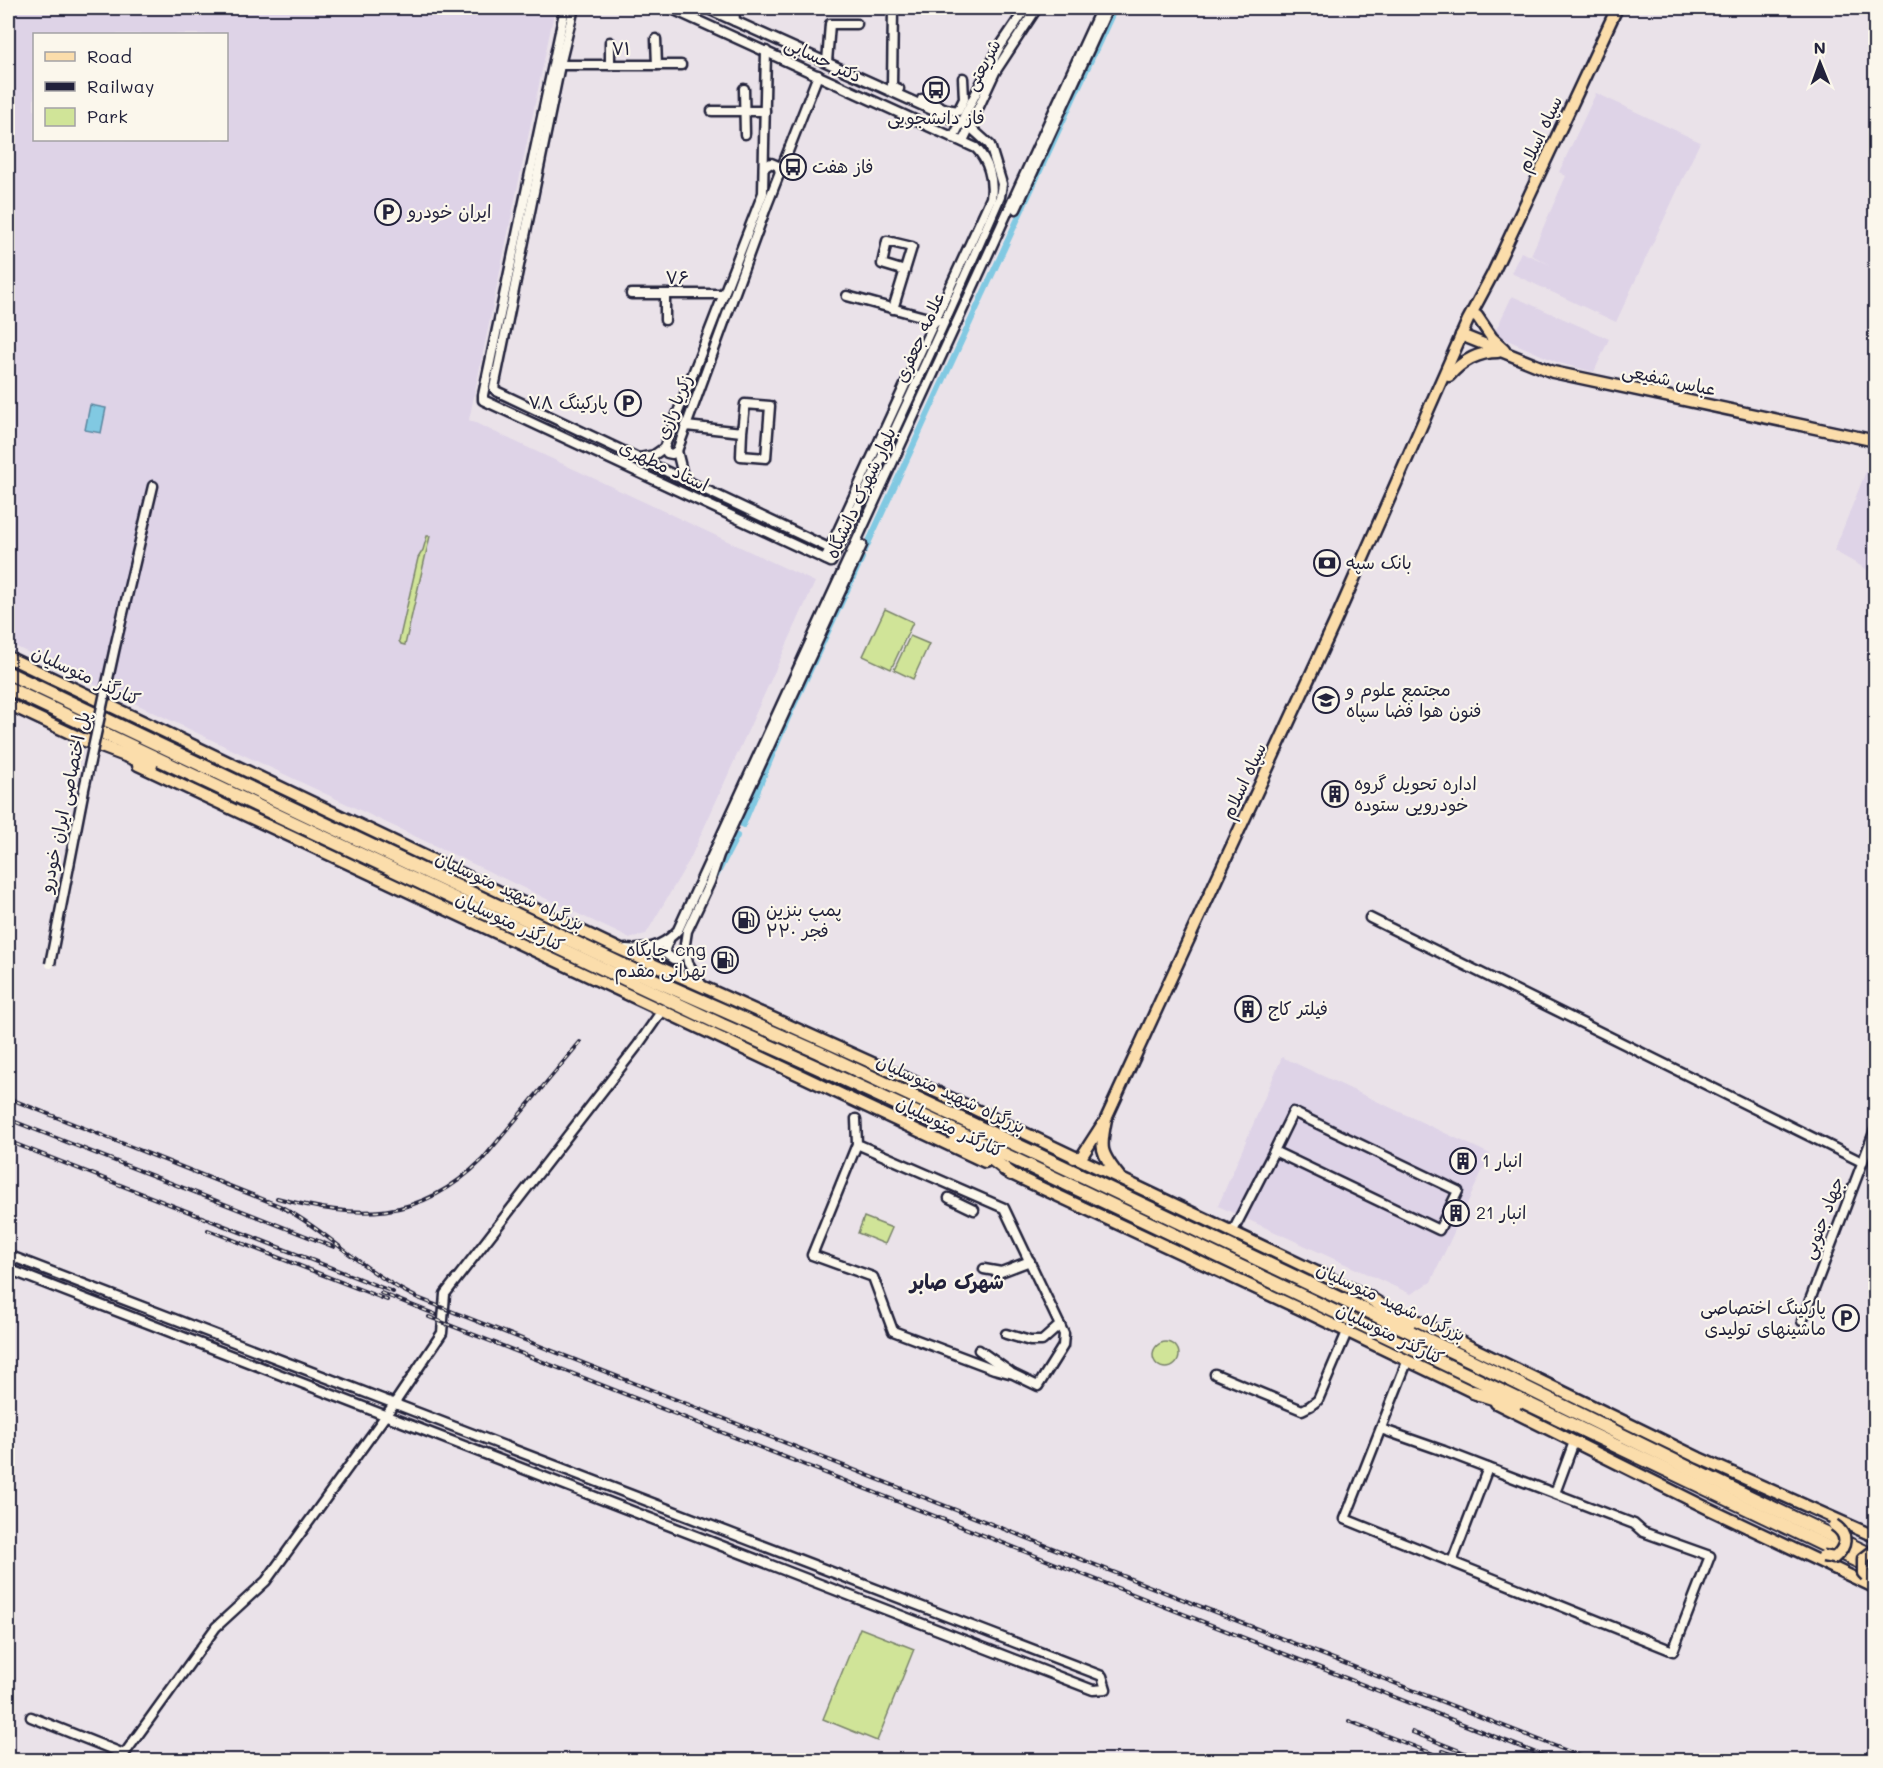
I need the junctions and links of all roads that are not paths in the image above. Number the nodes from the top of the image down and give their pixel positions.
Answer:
1 (565, 8) edge
2 (574, 8) edge
3 (670, 8) edge
4 (706, 8) edge
5 (734, 8) edge
6 (893, 8) edge
7 (1026, 8) edge
8 (1037, 8) edge
9 (1101, 8) edge
10 (1108, 8) edge
11 (1617, 8) edge
12 (724, 12) edge
13 (735, 21) junction
14 (857, 24) dead end
15 (656, 39) dead end
16 (610, 42) dead end
17 (766, 51) junction
18 (827, 62) junction
19 (557, 65) junction
20 (610, 65) junction
21 (657, 65) junction
22 (681, 66) dead end
23 (818, 75) junction
24 (963, 78) dead end
25 (744, 88) dead end
26 (712, 111) dead end
27 (745, 111) junction
28 (765, 111) junction
29 (960, 123) junction
30 (970, 127) junction
31 (745, 134) dead end
32 (953, 138) junction
33 (963, 141) junction
34 (764, 168) junction
35 (780, 172) junction
36 (518, 252) junction
37 (904, 271) dead end
38 (1492, 275) junction
39 (631, 294) dead end
40 (665, 294) junction
41 (724, 294) junction
42 (847, 296) dead end
43 (723, 308) junction
44 (893, 309) junction
45 (1477, 315) junction
46 (664, 320) dead end
47 (934, 320) junction
48 (945, 324) junction
49 (1465, 333) junction
50 (1504, 350) junction
51 (1449, 376) junction
52 (1437, 395) junction
53 (681, 404) junction
54 (692, 408) junction
55 (686, 426) junction
56 (742, 432) junction
57 (1875, 436) edge
58 (1875, 441) edge
59 (664, 448) junction
60 (677, 451) junction
61 (639, 458) junction
62 (684, 479) junction
63 (153, 486) dead end
64 (833, 550) junction
65 (828, 560) joint
66 (8, 657) edge
67 (8, 673) edge
68 (8, 688) edge
69 (8, 704) edge
70 (85, 740) junction
71 (229, 794) junction
72 (729, 827) junction
73 (381, 850) junction
74 (522, 903) junction
75 (1370, 918) dead end
76 (669, 940) junction
77 (617, 948) junction
78 (685, 951) junction
79 (50, 964) dead end
80 (703, 988) junction
81 (663, 1009) junction
82 (895, 1103) junction
83 (856, 1119) dead end
84 (1106, 1119) junction
85 (1875, 1127) edge
86 (857, 1144) junction
87 (1274, 1151) junction
88 (1074, 1158) junction
89 (1862, 1162) junction
90 (1011, 1174) junction
91 (1121, 1179) junction
92 (968, 1192) junction
93 (949, 1198) dead end
94 (962, 1207) junction
95 (974, 1210) dead end
96 (1233, 1231) junction
97 (8, 1255) edge
98 (1030, 1261) junction
99 (8, 1269) edge
100 (984, 1269) dead end
101 (1365, 1295) junction
102 (160, 1314) junction
103 (1802, 1321) dead end
104 (1060, 1325) junction
105 (155, 1326) junction
106 (1347, 1332) junction
107 (1006, 1334) dead end
108 (979, 1350) dead end
109 (1472, 1361) junction
110 (1407, 1362) junction
111 (1013, 1374) junction
112 (1215, 1374) dead end
113 (1473, 1392) junction
114 (394, 1404) junction
115 (385, 1416) junction
116 (1564, 1423) junction
117 (1381, 1429) junction
118 (1574, 1442) junction
119 (1705, 1461) junction
120 (1624, 1467) junction
121 (1488, 1468) junction
122 (1555, 1493) junction
123 (641, 1498) junction
124 (636, 1513) junction
125 (1875, 1537) edge
126 (1875, 1549) edge
127 (1875, 1557) edge
128 (1452, 1562) junction
129 (1872, 1576) edge
130 (1875, 1588) edge
131 (955, 1619) junction
132 (950, 1634) junction
133 (31, 1716) dead end
134 (122, 1758) edge

1 - 19 street
2 - 19 street
3 - 17 street, دکتر حسابی
4 - 12 street, دکتر حسابی
5 - 13 street
6 - 24 street
7 - 29 street, شریعتی
8 - 30 street, شریعتی
9 - 72 street, بلوار شهرک دانشگاه
10 - 72 street, بلوار شهرک دانشگاه
11 - 38 main road, سپاه اسلام
12 - 13 street, دکتر حسابی
13 - 18 street, دکتر حسابی
14 - 18 street
15 - 21 street
16 - 20 street
17 - 23 street, دکتر حسابی
17 - 28 street, زکریا رازی
18 - 29 street, دکتر حسابی
19 - 20 street, ۷۱
19 - 36 street
20 - 21 street, ۷۱
21 - 22 street, ۷۱
23 - 32 street, دکتر حسابی
23 - 35 street, زکریا رازی
25 - 27 street
26 - 27 street
27 - 28 street
27 - 31 street
28 - 34 street, زکریا رازی
29 - 30 street, دکتر حسابی
29 - 32 street, شریعتی
30 - 33 street, شریعتی
30 - 48 street, علامه جعفری
32 - 33 street, دکتر حسابی
33 - 47 street, علامه جعفری
34 - 35 street
34 - 41 street, زکریا رازی
35 - 43 street, زکریا رازی
36 - 61 street, استاد مطهری
36 - 65 street, استاد مطهری
37 - 44 street
38 - 45 main road, سپاه اسلام
38 - 49 main road, سپاه اسلام
39 - 40 street, ۷۶
40 - 41 street, ۷۶
40 - 46 street
41 - 43 street, زکریا رازی
42 - 44 street
43 - 53 street, زکریا رازی
43 - 54 street, زکریا رازی
44 - 47 street
45 - 49 main road, سپاه اسلام
45 - 50 main road
47 - 48 street
47 - 64 street, علامه جعفری
48 - 64 street, علامه جعفری
49 - 50 main road, عباس شفیعی
49 - 51 main road, سپاه اسلام
49 - 52 main road, سپاه اسلام
50 - 51 main road
50 - 57 main road, عباس شفیعی
50 - 58 main road, عباس شفیعی
51 - 52 main road, سپاه اسلام
52 - 84 main road, سپاه اسلام
53 - 54 street
53 - 59 street, زکریا رازی
54 - 55 street, زکریا رازی
55 - 56 street
55 - 60 street, زکریا رازی
56 - 56 street
59 - 60 street, زکریا رازی
59 - 61 street
60 - 62 street
61 - 62 street, استاد مطهری
62 - 64 street, استاد مطهری
63 - 79 street, پل اختصاصی ایران خودرو, bridge
64 - 65 street, علامه جعفری
66 - 74 main road, کنارگذر متوسلیان
67 - 73 highway, بزرگراه شهید متوسلیان
68 - 71 highway, بزرگراه شهید متوسلیان
69 - 70 main road, کنارگذر متوسلیان
70 - 71 highway
70 - 81 main road, کنارگذر متوسلیان
71 - 82 highway, بزرگراه شهید متوسلیان
72 - 76 street, بلوار شهرک دانشگاه
72 - 78 street, بلوار شهرک دانشگاه
73 - 74 main road
73 - 109 highway, بزرگراه شهید متوسلیان
74 - 77 main road, کنارگذر متوسلیان
75 - 89 street
76 - 77 street
76 - 78 street
77 - 80 main road, کنارگذر متوسلیان
78 - 80 street
80 - 88 main road, کنارگذر متوسلیان
81 - 90 main road, کنارگذر متوسلیان
81 - 114 street
82 - 90 highway
82 - 116 highway, بزرگراه شهید متوسلیان
83 - 86 street
84 - 88 main road
84 - 91 main road, سپاه اسلام
85 - 89 street, جهاد جنوبی
86 - 92 street
86 - 111 street
87 - 87 street
87 - 96 street
88 - 91 main road, کنارگذر متوسلیان
89 - 103 street, جهاد جنوبی
90 - 106 main road, کنارگذر متوسلیان
91 - 96 main road, کنارگذر متوسلیان
92 - 94 street
92 - 98 street
93 - 94 street
94 - 95 street
96 - 101 main road, کنارگذر متوسلیان
97 - 102 street
98 - 100 street
98 - 104 street
99 - 105 street
101 - 109 highway
101 - 119 main road, کنارگذر متوسلیان
102 - 105 street
102 - 114 street
104 - 107 street
104 - 111 street
105 - 115 street
106 - 110 main road, کنارگذر متوسلیان
106 - 112 street
108 - 111 street
109 - 127 highway, بزرگراه شهید متوسلیان
110 - 113 main road, کنارگذر متوسلیان
110 - 117 street
113 - 116 highway
113 - 118 main road, کنارگذر متوسلیان
114 - 115 street
114 - 123 street
115 - 124 street
115 - 134 street
116 - 129 highway, بزرگراه شهید متوسلیان
117 - 121 street
117 - 128 street
118 - 120 main road, کنارگذر متوسلیان
118 - 122 street
119 - 120 main road, bridge
119 - 125 main road, کنارگذر متوسلیان
120 - 130 main road, کنارگذر متوسلیان
121 - 122 street
121 - 128 street
122 - 128 street
123 - 124 street
123 - 131 street
124 - 132 street
126 - 129 main road, bridge
131 - 132 street
131 - 132 street
133 - 134 street

